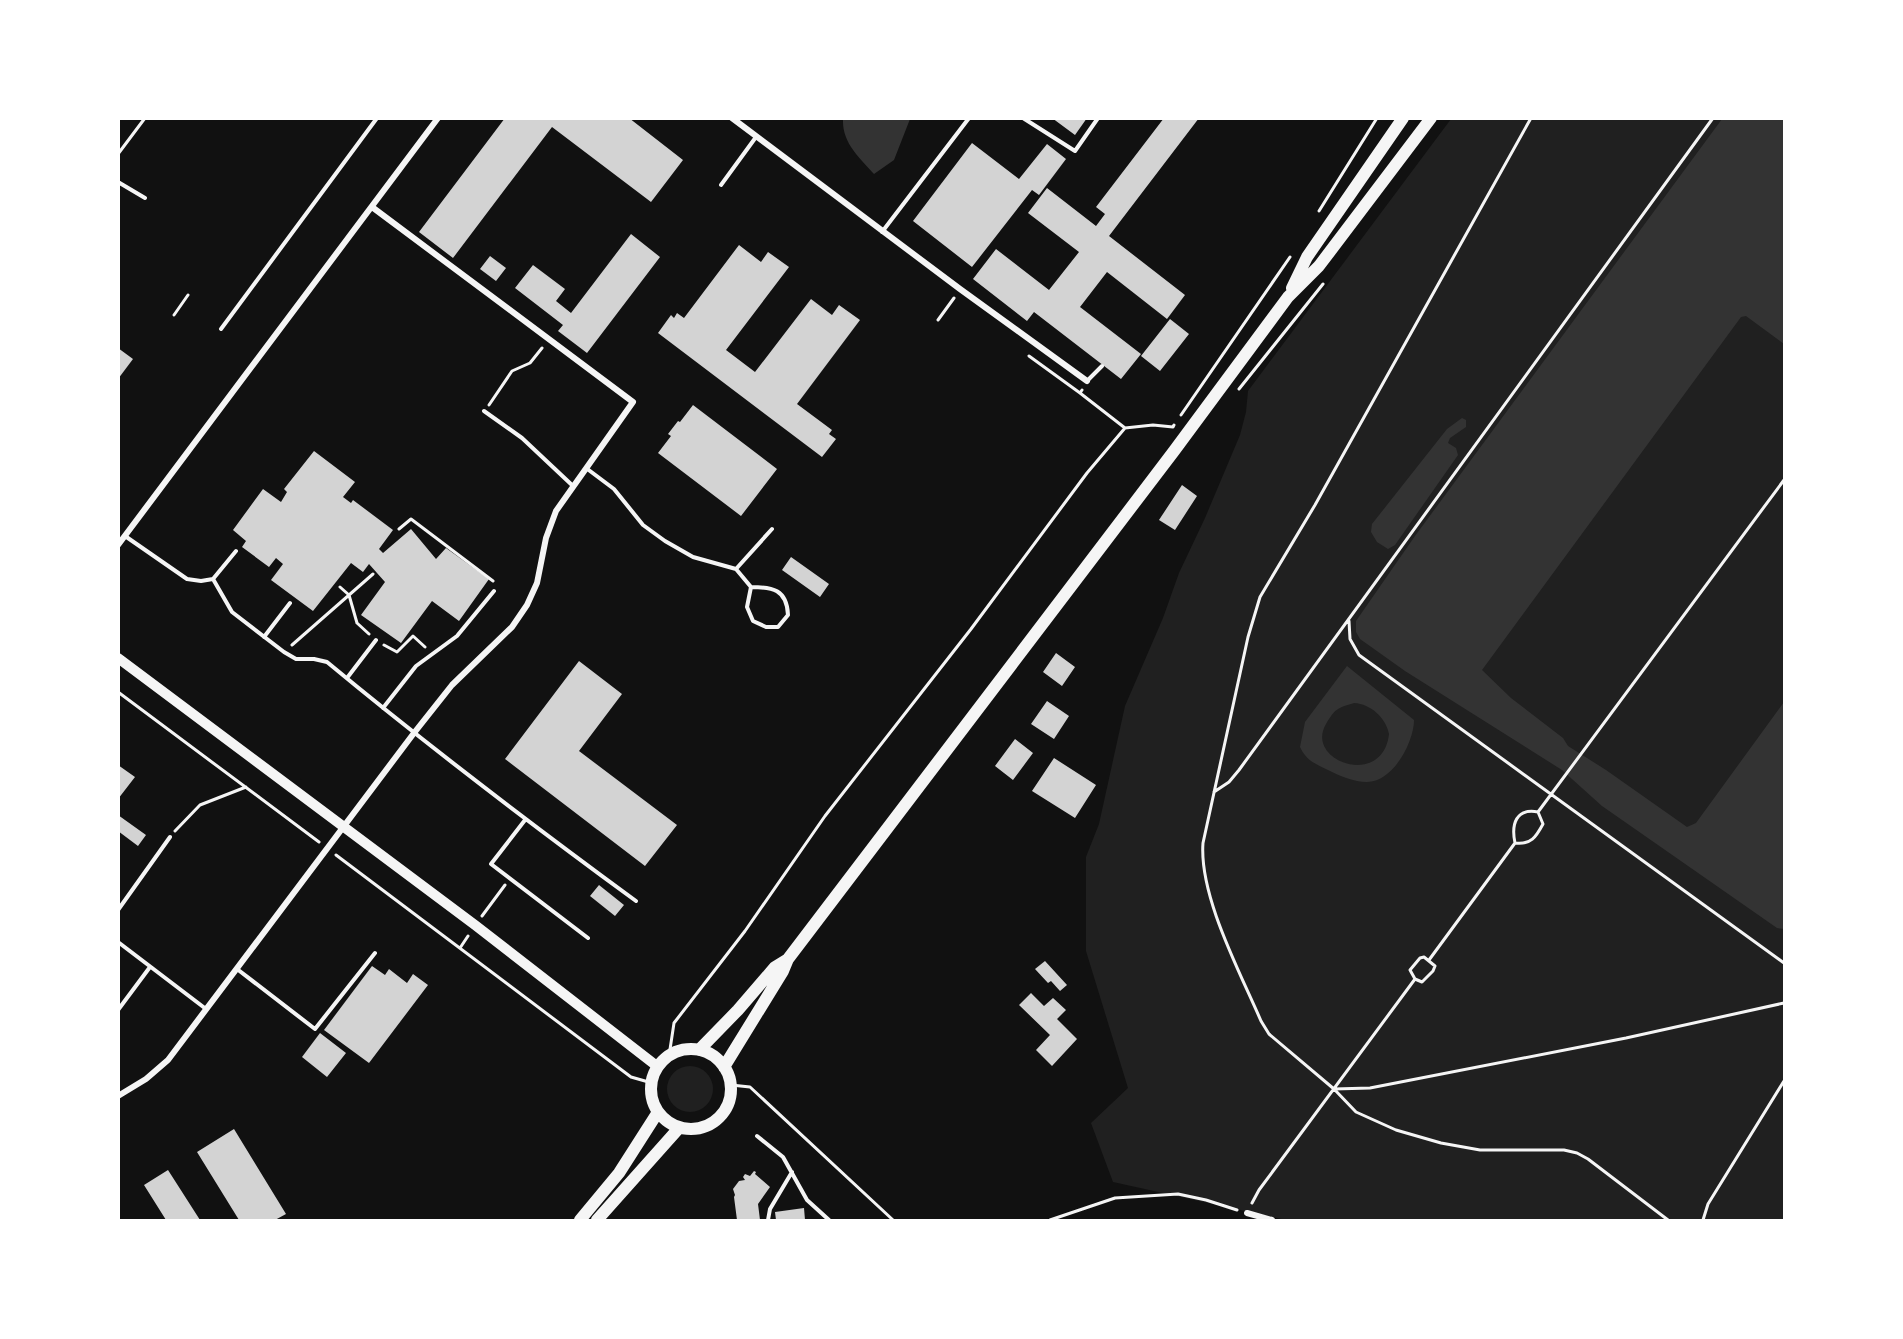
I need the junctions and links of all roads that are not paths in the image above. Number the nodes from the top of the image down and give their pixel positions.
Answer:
1 (377, 118) edge
2 (438, 118) edge
3 (732, 118) edge
4 (969, 118) edge
5 (1023, 118) edge
6 (1098, 118) edge
7 (1403, 118) edge
8 (1420, 118) edge
9 (1431, 118) edge
10 (756, 137) junction
11 (1396, 165) junction
12 (118, 182) edge
13 (721, 185) dead end
14 (145, 198) dead end
15 (372, 207) junction
16 (882, 232) junction
17 (1288, 297) junction
18 (221, 329) dead end
19 (1102, 366) dead end
20 (1087, 381) joint
21 (484, 411) road end
22 (586, 468) junction
23 (574, 487) junction
24 (772, 529) dead end
25 (125, 536) junction
26 (118, 545) edge
27 (236, 551) dead end
28 (736, 569) junction
29 (213, 579) junction
30 (751, 587) junction
31 (494, 591) road end
32 (290, 603) dead end
33 (264, 637) junction
34 (376, 640) dead end
35 (118, 658) edge
36 (346, 678) junction
37 (383, 708) junction
38 (414, 733) junction
39 (525, 820) junction
40 (344, 827) junction
41 (170, 837) road end
42 (636, 901) dead end
43 (118, 910) edge
44 (588, 938) dead end
45 (118, 942) edge
46 (375, 953) dead end
47 (788, 958) junction
48 (150, 967) junction
49 (237, 969) junction
50 (118, 1010) edge
51 (207, 1010) junction
52 (699, 1050) junction
53 (658, 1066) junction
54 (724, 1067) junction
55 (118, 1096) edge
56 (658, 1112) junction
57 (680, 1128) junction
58 (758, 1136) dead end
59 (792, 1172) junction
60 (1247, 1213) road end
61 (580, 1221) edge
62 (597, 1221) edge
63 (768, 1221) edge
64 (829, 1221) edge
65 (1272, 1221) edge

1 - 18 lane
2 - 15 street
3 - 10 street
4 - 16 lane
5 - 6 lane
7 - 17 main road
8 - 11 main road
9 - 11 main road
10 - 13 lane
10 - 16 street
11 - 17 main road
12 - 14 lane
15 - 22 street
15 - 25 street
16 - 20 street
17 - 47 main road
19 - 20 lane
21 - 23 lane
22 - 23 street
22 - 28 lane
23 - 38 street
24 - 28 lane
25 - 26 street
25 - 29 lane
27 - 29 lane
28 - 30 lane
29 - 33 lane
30 - 30 lane
31 - 37 lane
32 - 33 lane
33 - 36 lane
34 - 36 lane
35 - 40 street
36 - 37 lane
37 - 38 lane
38 - 39 lane
38 - 40 street
39 - 42 lane
39 - 44 lane
40 - 49 street
40 - 53 street
41 - 43 lane
45 - 48 lane
46 - 49 lane
47 - 52 main road
47 - 54 main road
48 - 50 lane
48 - 51 lane
49 - 51 street
51 - 55 street
52 - 53 main road
52 - 54 main road
53 - 56 main road
54 - 57 main road
56 - 57 main road
56 - 61 main road
57 - 62 main road
58 - 59 lane
59 - 63 lane
59 - 64 lane
60 - 65 street

